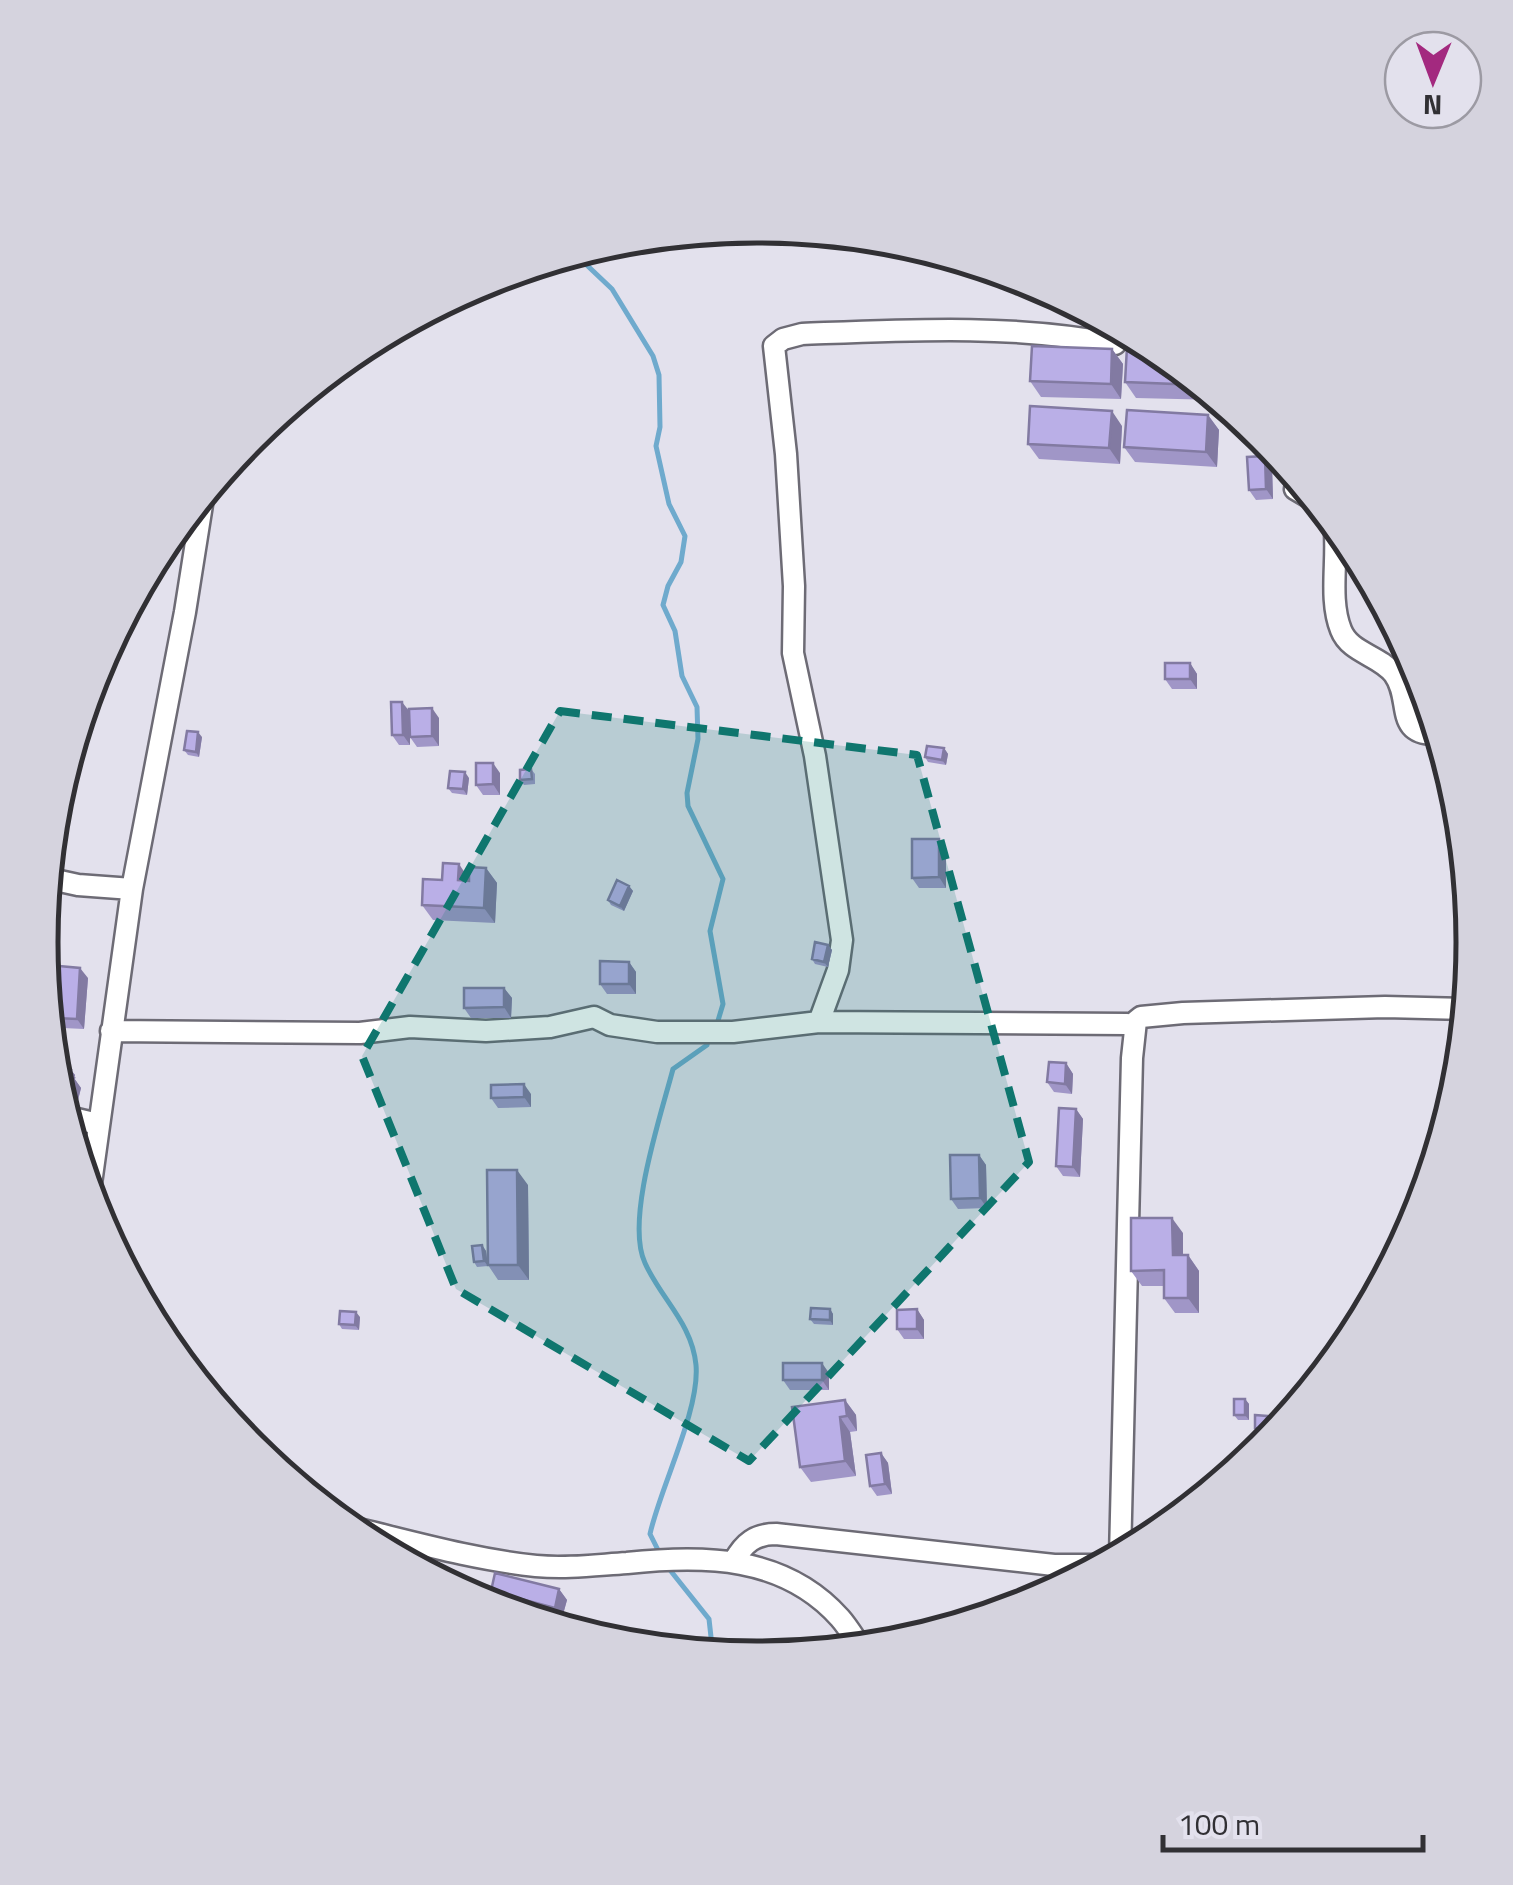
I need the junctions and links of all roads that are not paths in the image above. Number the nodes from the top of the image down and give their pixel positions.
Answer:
1 (1115, 344) dead end
2 (200, 520) edge
3 (1335, 550) edge
4 (1423, 732) edge
5 (60, 882) edge
6 (132, 889) junction
7 (1452, 1009) edge
8 (819, 1022) junction
9 (1134, 1028) junction
10 (112, 1031) junction
11 (80, 1120) edge
12 (98, 1124) junction
13 (93, 1162) edge
14 (386, 1535) edge
15 (1120, 1539) edge
16 (734, 1561) junction
17 (1075, 1564) edge
18 (852, 1635) edge

1 - 8 street
2 - 6 street
3 - 4 street
5 - 6 street
6 - 10 street
7 - 9 street
8 - 9 street
8 - 10 street
9 - 15 street
10 - 12 street
11 - 12 street
12 - 13 street
14 - 16 street
16 - 17 street
16 - 18 street

